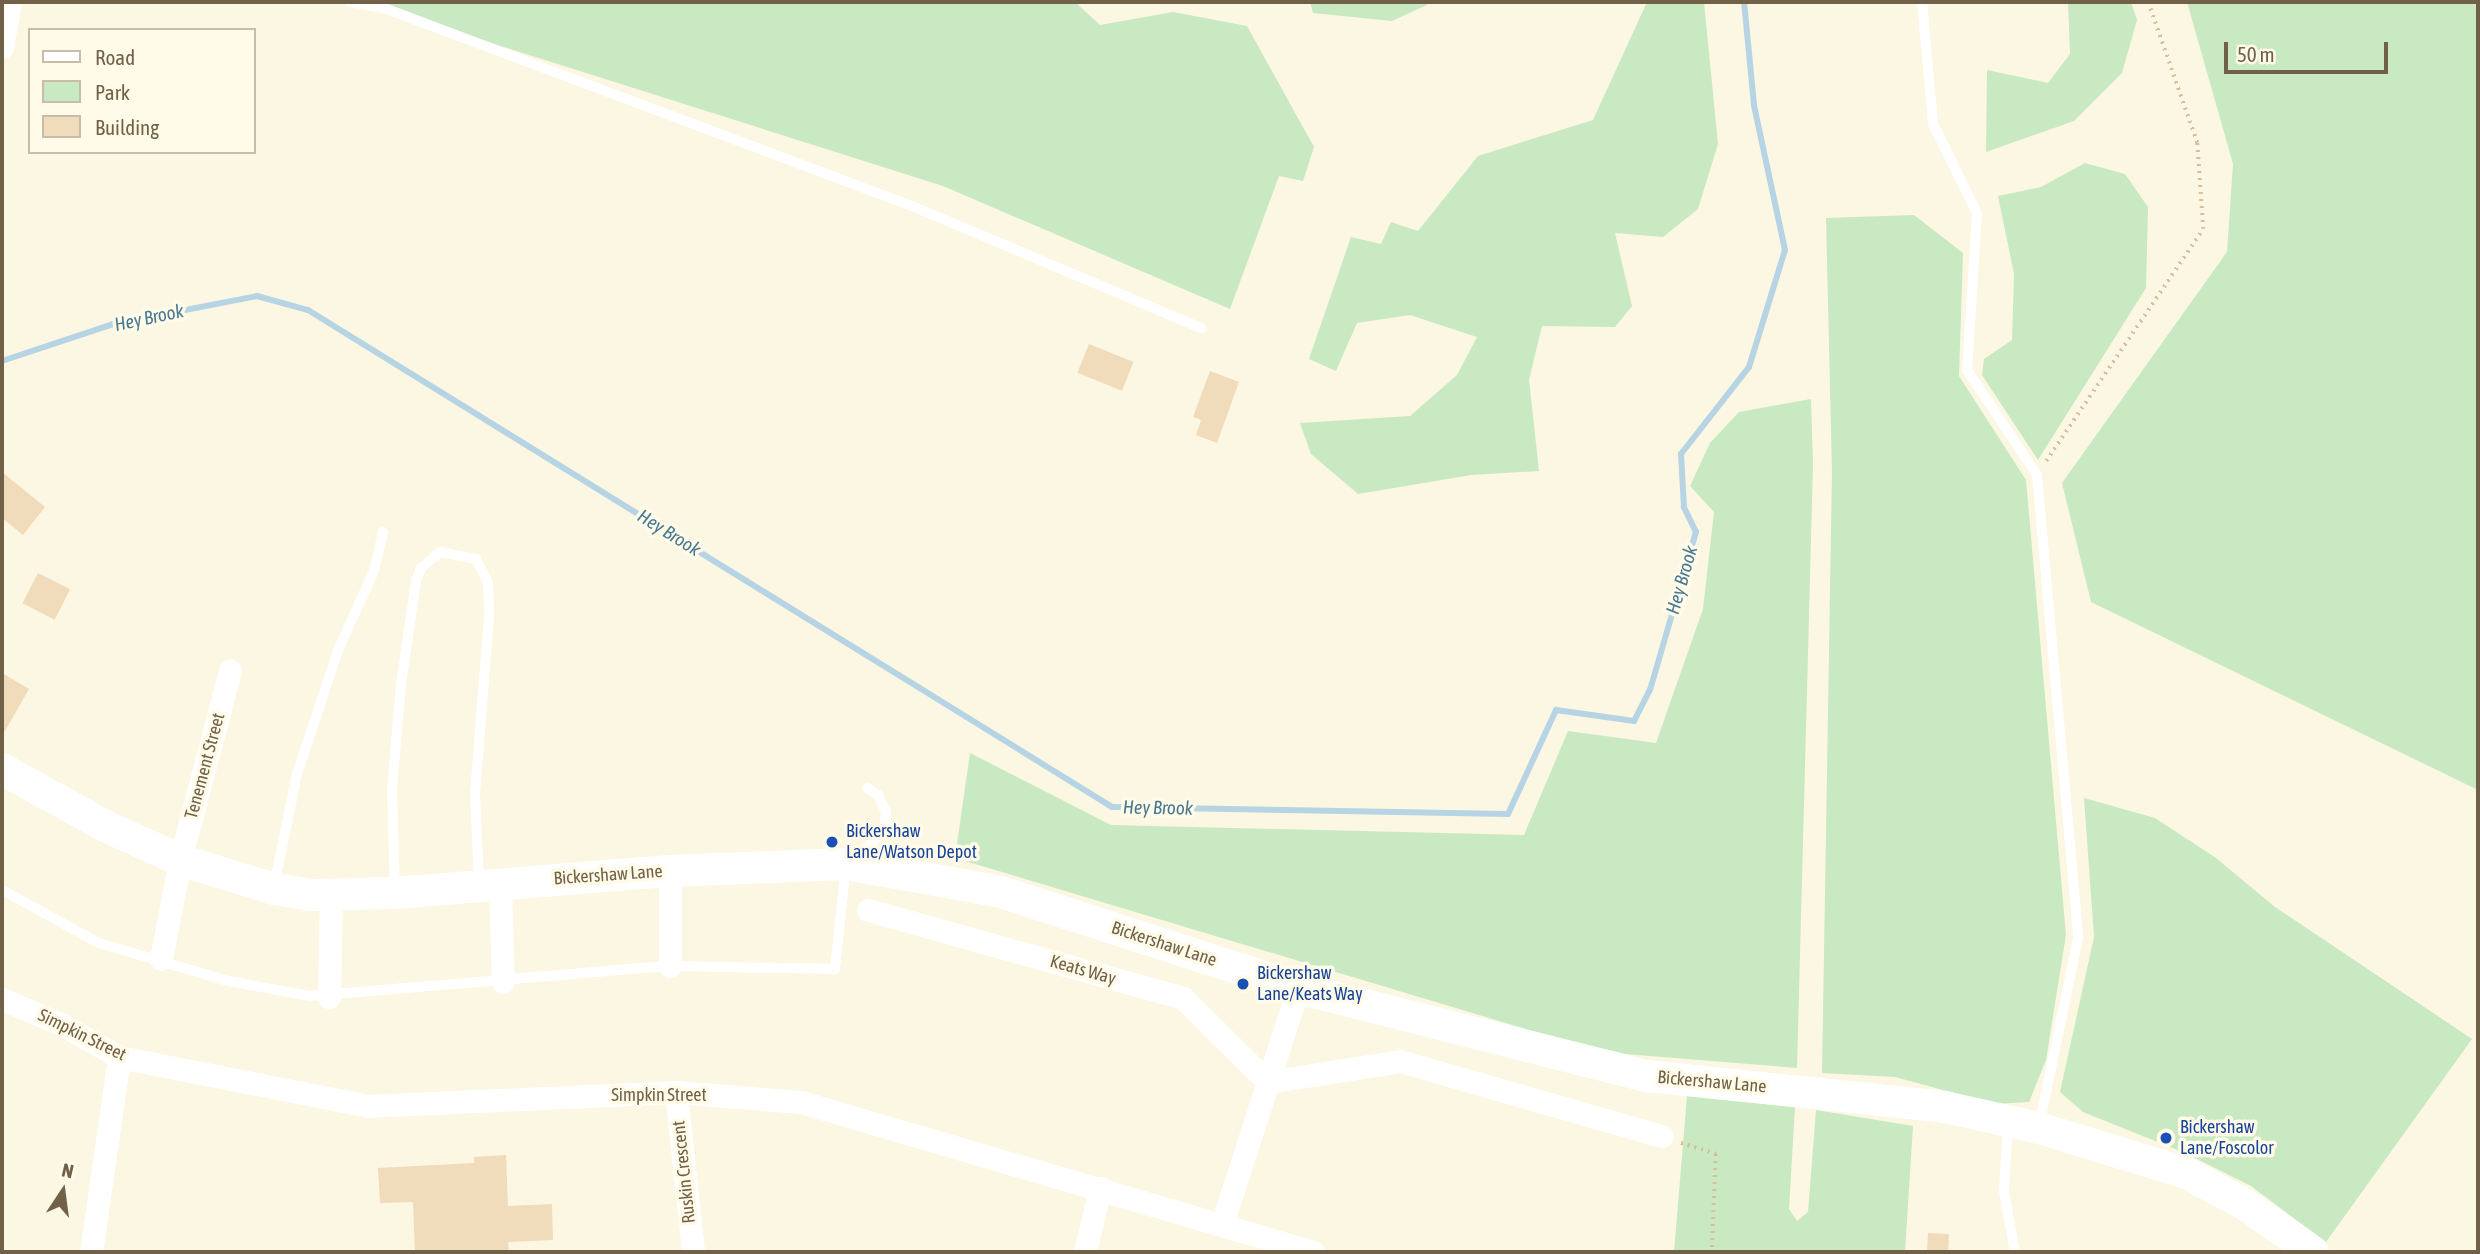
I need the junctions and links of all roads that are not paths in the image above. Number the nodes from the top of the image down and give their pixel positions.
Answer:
1 (10, 2) edge
2 (350, 2) edge
3 (1922, 2) edge
4 (2, 47) edge
5 (1200, 328) dead end
6 (383, 532) dead end
7 (230, 671) dead end
8 (2, 769) edge
9 (867, 788) dead end
10 (180, 860) junction
11 (846, 864) junction
12 (670, 870) junction
13 (489, 884) junction
14 (274, 889) junction
15 (2, 890) edge
16 (396, 892) junction
17 (331, 896) junction
18 (868, 910) dead end
19 (161, 959) junction
20 (670, 966) junction
21 (503, 982) junction
22 (1298, 988) junction
23 (329, 997) junction
24 (2, 999) edge
25 (119, 1057) junction
26 (1268, 1082) junction
27 (676, 1092) junction
28 (2008, 1120) junction
29 (2039, 1128) junction
30 (1661, 1136) road end
31 (1100, 1188) junction
32 (1222, 1224) junction
33 (91, 1252) edge
34 (693, 1252) edge
35 (1084, 1252) edge
36 (1313, 1252) edge
37 (2015, 1252) edge
38 (2313, 1252) edge

1 - 4 street
2 - 5 lane
3 - 29 lane
6 - 14 lane
7 - 10 street, Tenement Street
8 - 10 main road, Bickershaw Lane
9 - 11 lane
10 - 14 main road, Bickershaw Lane
10 - 19 street, Tenement Street
11 - 12 main road, Bickershaw Lane
11 - 20 lane
11 - 22 main road, Bickershaw Lane
12 - 13 main road, Bickershaw Lane
12 - 20 street
13 - 16 main road, Bickershaw Lane
13 - 16 lane
13 - 21 street
14 - 17 main road, Bickershaw Lane
15 - 19 lane
16 - 17 main road, Bickershaw Lane
17 - 23 street
18 - 26 street, Keats Way
19 - 23 lane
20 - 21 lane
21 - 23 lane
22 - 26 street
22 - 28 main road, Bickershaw Lane
24 - 25 street, Simpkin Street
25 - 27 street, Simpkin Street
25 - 33 street
26 - 30 street
26 - 32 street
27 - 31 street, Simpkin Street
27 - 34 street, Ruskin Crescent
28 - 29 main road, Bickershaw Lane
28 - 37 lane
29 - 38 main road, Bickershaw Lane
31 - 32 street, Simpkin Street
31 - 35 street
32 - 36 street, Simpkin Street

